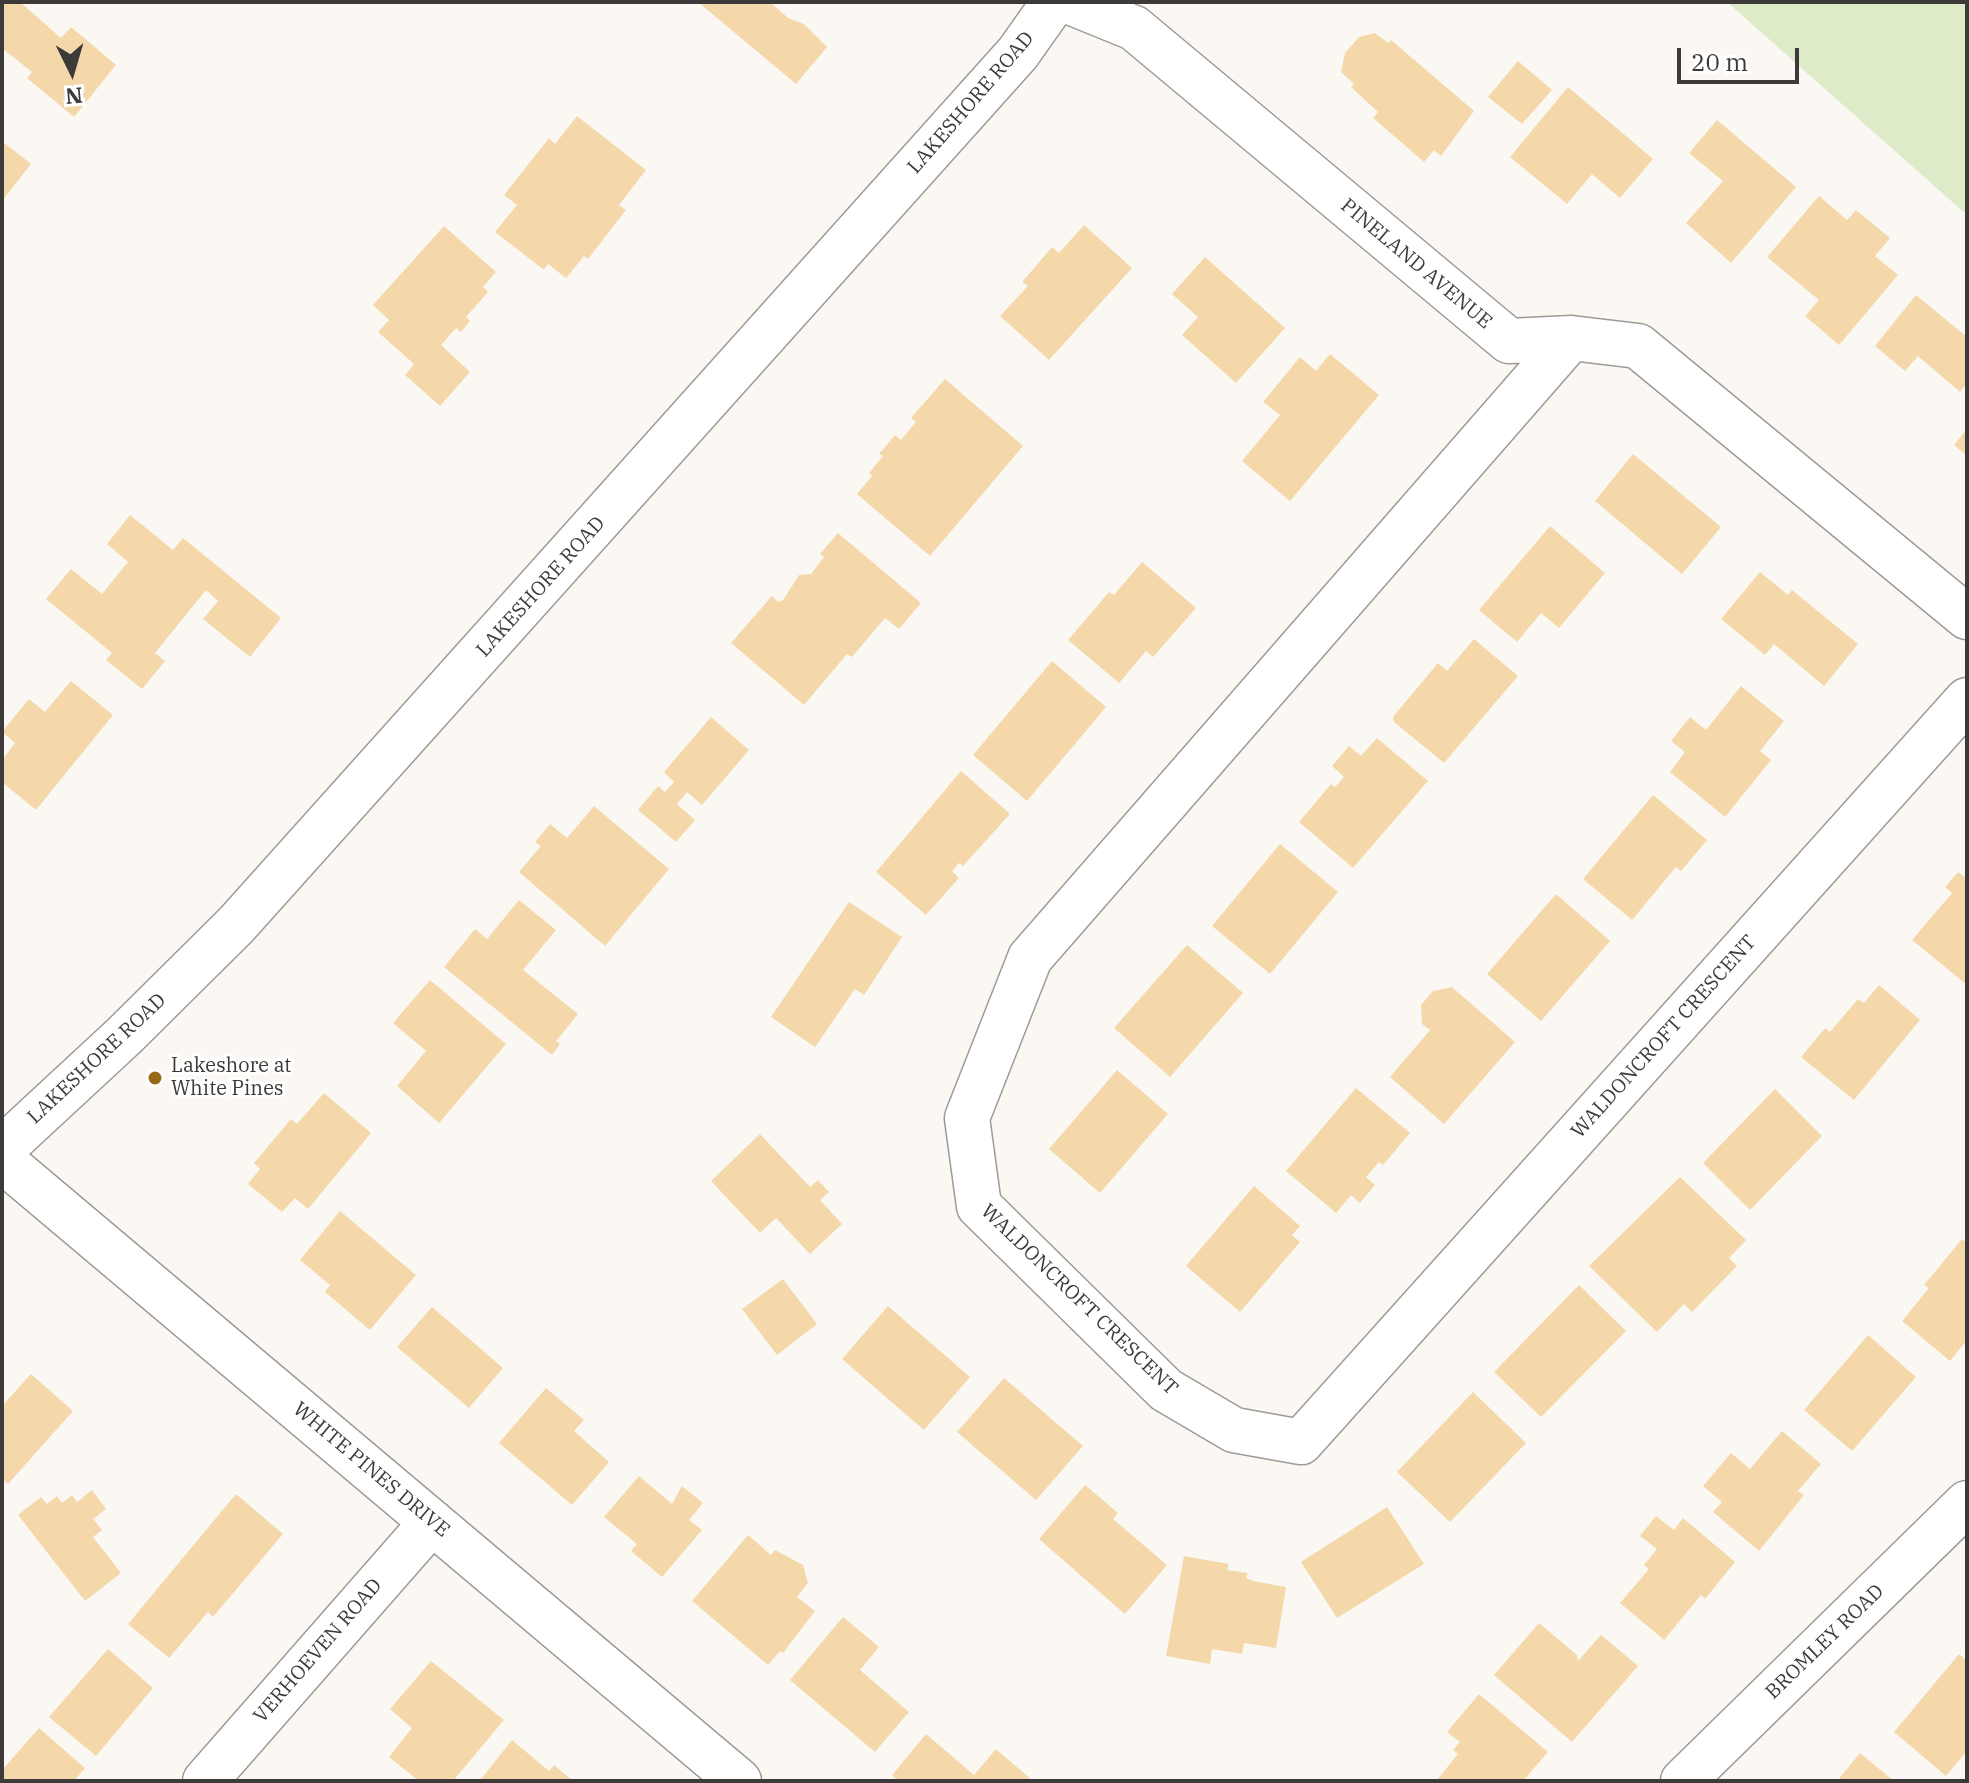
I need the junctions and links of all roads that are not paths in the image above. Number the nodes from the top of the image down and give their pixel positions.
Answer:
1 (1054, 2) edge
2 (1070, 2) edge
3 (1571, 338) junction
4 (1967, 617) edge
5 (1967, 700) edge
6 (2, 1149) edge
7 (2, 1160) edge
8 (1967, 1503) edge
9 (432, 1522) junction
10 (205, 1781) edge
11 (739, 1781) edge
12 (1683, 1781) edge

1 - 6 street, LAKESHORE ROAD
2 - 3 street, PINELAND AVENUE
3 - 4 street, PINELAND AVENUE
3 - 5 street, WALDONCROFT CRESCENT
7 - 9 street, WHITE PINES DRIVE
8 - 12 street, BROMLEY ROAD
9 - 10 street, VERHOEVEN ROAD
9 - 11 street, WHITE PINES DRIVE

